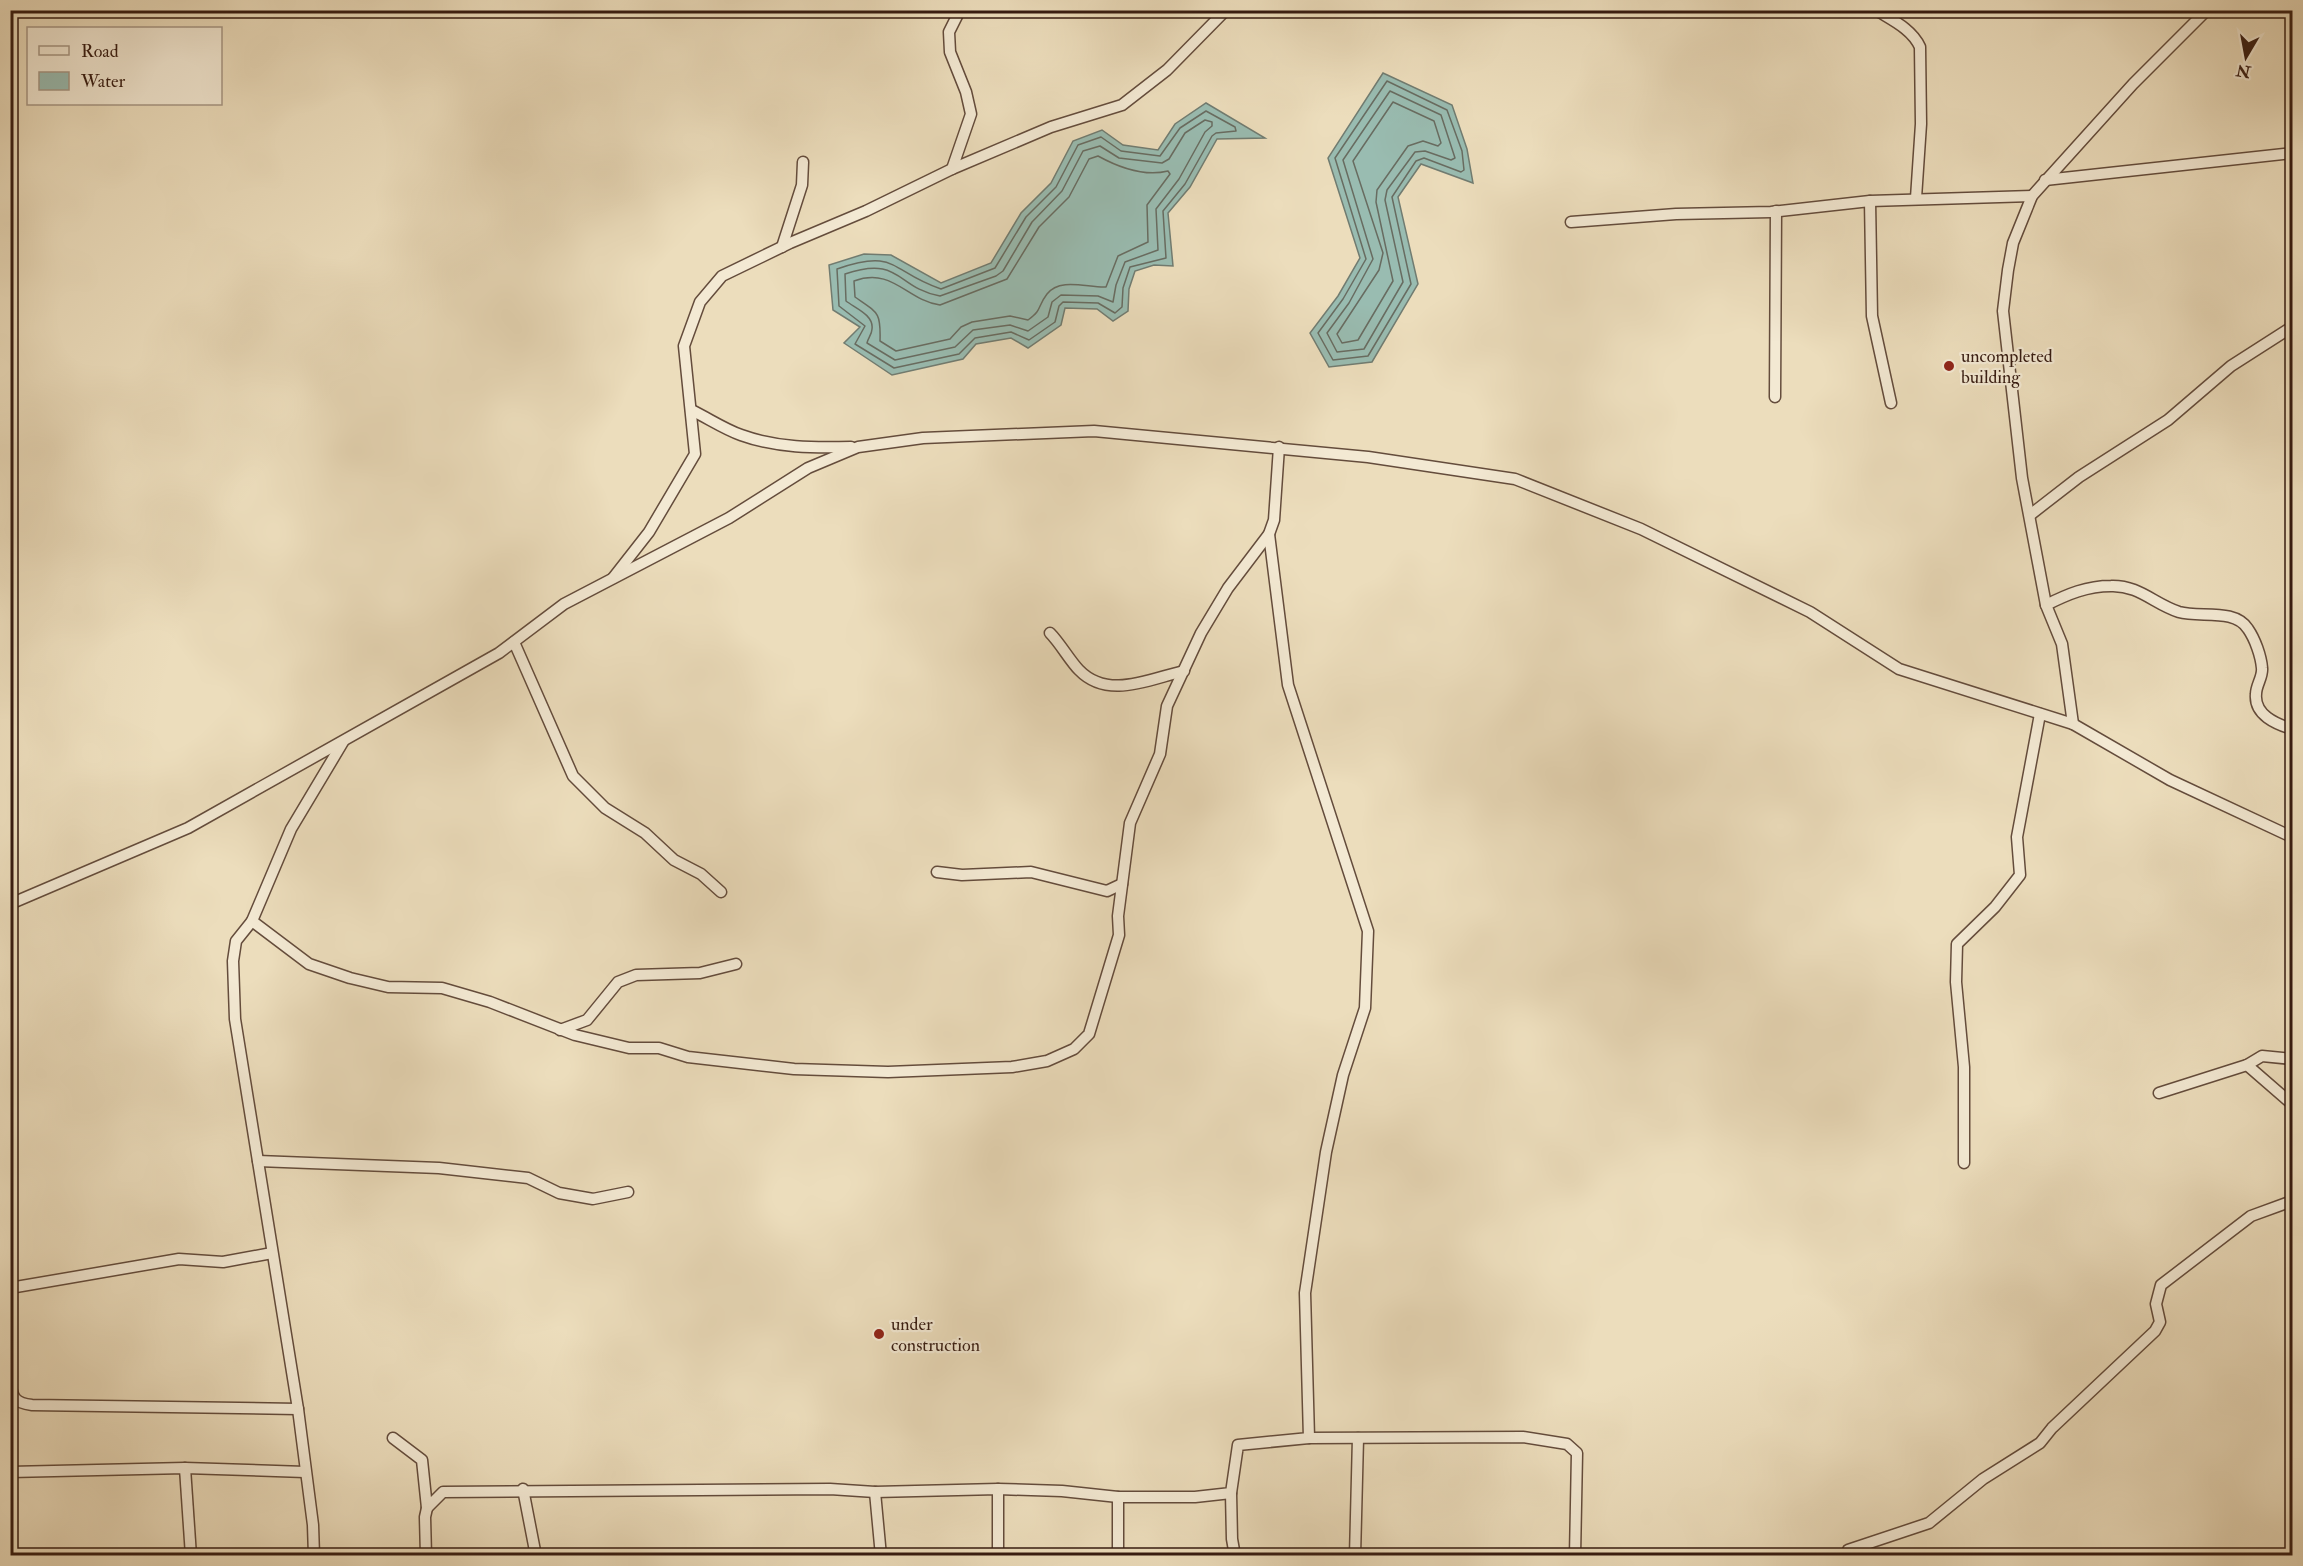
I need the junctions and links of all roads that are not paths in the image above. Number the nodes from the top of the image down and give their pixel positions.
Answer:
1 (960, 10) edge
2 (1226, 10) edge
3 (1876, 10) edge
4 (2207, 10) edge
5 (2292, 153) edge
6 (803, 162) dead end
7 (951, 169) junction
8 (2045, 180) junction
9 (2032, 196) junction
10 (1916, 198) junction
11 (1870, 201) junction
12 (1776, 211) junction
13 (1571, 222) dead end
14 (783, 247) junction
15 (2292, 327) edge
16 (1775, 397) dead end
17 (1891, 403) dead end
18 (691, 410) junction
19 (858, 447) junction
20 (1279, 447) junction
21 (2030, 515) junction
22 (1269, 534) junction
23 (611, 580) junction
24 (2046, 605) junction
25 (1050, 633) dead end
26 (514, 642) junction
27 (1184, 671) junction
28 (2040, 714) junction
29 (2073, 724) junction
30 (2292, 729) edge
31 (345, 740) junction
32 (2292, 837) edge
33 (936, 872) dead end
34 (1122, 884) junction
35 (721, 892) dead end
36 (10, 904) edge
37 (252, 921) junction
38 (736, 964) dead end
39 (560, 1030) junction
40 (2292, 1059) edge
41 (2247, 1065) junction
42 (2159, 1092) dead end
43 (2292, 1104) edge
44 (258, 1161) junction
45 (1964, 1163) dead end
46 (628, 1192) dead end
47 (2292, 1201) edge
48 (272, 1253) junction
49 (10, 1288) edge
50 (10, 1380) edge
51 (298, 1409) junction
52 (393, 1438) dead end
53 (1309, 1438) junction
54 (1358, 1438) junction
55 (185, 1468) junction
56 (10, 1472) edge
57 (305, 1472) junction
58 (524, 1489) junction
59 (998, 1489) junction
60 (875, 1492) junction
61 (1231, 1493) junction
62 (1118, 1497) junction
63 (427, 1508) junction
64 (191, 1556) edge
65 (314, 1556) edge
66 (426, 1556) edge
67 (536, 1556) edge
68 (881, 1556) edge
69 (998, 1556) edge
70 (1118, 1556) edge
71 (1235, 1556) edge
72 (1355, 1556) edge
73 (1575, 1556) edge
74 (1846, 1556) edge

1 - 7 street
2 - 7 street
3 - 10 street
4 - 8 street
5 - 8 street
6 - 14 street
7 - 14 street
8 - 9 street
9 - 10 street
9 - 21 street
10 - 11 street
11 - 12 street
11 - 17 street
12 - 13 street
12 - 16 street
14 - 18 street
15 - 21 street
18 - 19 street
18 - 23 street
19 - 20 street
19 - 23 street
20 - 22 street
20 - 28 street
21 - 24 street
22 - 27 street
22 - 53 street
23 - 26 street
24 - 29 street
24 - 30 street
25 - 27 street
26 - 31 street
26 - 35 street
27 - 34 street
28 - 29 street
28 - 45 street
29 - 32 street
31 - 36 street
31 - 37 street
33 - 34 street
34 - 39 street
37 - 39 street
37 - 44 street
38 - 39 street
40 - 41 street
41 - 42 street
41 - 43 street
44 - 46 street
44 - 48 street
47 - 74 street
48 - 49 street
48 - 51 street
50 - 51 street
51 - 57 street
52 - 63 street
53 - 54 street
53 - 61 street
54 - 72 street
54 - 73 street
55 - 56 street
55 - 57 street
55 - 64 street
57 - 65 street
58 - 60 street
58 - 63 street
58 - 67 street
59 - 60 street
59 - 62 street
59 - 69 street
60 - 68 street
61 - 62 street
61 - 71 street
62 - 70 street
63 - 66 street

